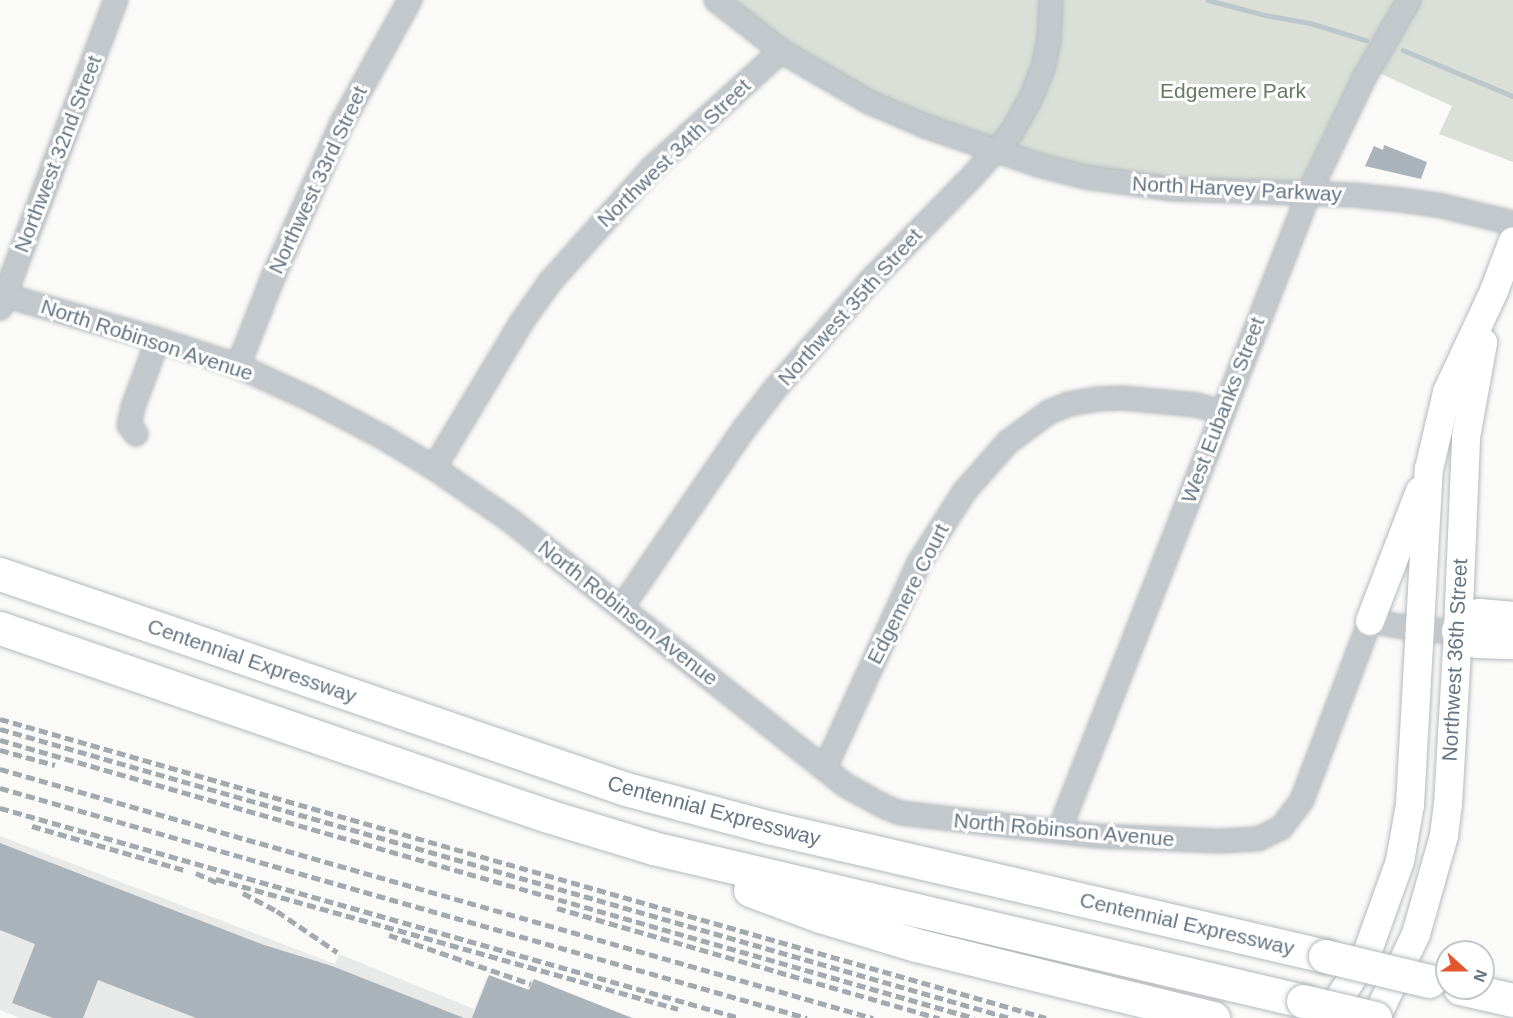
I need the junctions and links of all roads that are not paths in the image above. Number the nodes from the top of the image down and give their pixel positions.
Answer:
1 (116, 0) edge
2 (410, 0) edge
3 (716, 0) edge
4 (1409, 0) edge
5 (1052, 2) edge
6 (781, 51) junction
7 (996, 152) junction
8 (1309, 193) junction
9 (1513, 223) edge
10 (1513, 241) edge
11 (1494, 291) junction
12 (2, 299) edge
13 (158, 339) junction
14 (238, 366) junction
15 (1221, 412) junction
16 (136, 434) dead end
17 (434, 468) junction
18 (1429, 470) junction
19 (0, 574) edge
20 (622, 607) junction
21 (1513, 618) edge
22 (1370, 621) junction
23 (0, 628) edge
24 (1421, 630) junction
25 (1458, 631) junction
26 (1513, 642) edge
27 (825, 768) junction
28 (548, 816) junction
29 (1059, 831) junction
30 (1435, 982) edge
31 (1495, 996) edge
32 (1513, 1000) edge
33 (1315, 1010) edge
34 (1213, 1018) edge
35 (1375, 1018) edge

1 - 12 street, Northwest 32nd Street
2 - 14 street, Northwest 33rd Street
3 - 6 street, North Harvey Parkway
4 - 8 street, West Eubanks Street
5 - 7 street, Northwest 35th Street
6 - 7 street, North Harvey Parkway
6 - 17 street, Northwest 34th Street
7 - 8 street, North Harvey Parkway
7 - 20 street, Northwest 35th Street
8 - 9 street, North Harvey Parkway
8 - 15 street, West Eubanks Street
10 - 11 main road, Northwest 36th Street
11 - 18 main road, Northwest 36th Street
11 - 25 main road, Northwest 36th Street
12 - 13 street, North Robinson Avenue
13 - 14 street, North Robinson Avenue
13 - 16 street
14 - 17 street, North Robinson Avenue
15 - 27 street, Edgemere Court
15 - 29 street, West Eubanks Street
17 - 20 street, North Robinson Avenue
18 - 22 main road
18 - 24 main road, Northwest 36th Street
19 - 30 highway, Centennial Expressway, bridge
20 - 27 street, North Robinson Avenue
21 - 25 highway
22 - 24 street
22 - 29 street, North Robinson Avenue
23 - 28 highway
24 - 25 street
24 - 33 main road, Northwest 36th Street
25 - 26 highway
25 - 35 main road, Northwest 36th Street
27 - 29 street, North Robinson Avenue
28 - 33 highway
28 - 34 highway
31 - 32 highway
33 - 35 highway, bridge

